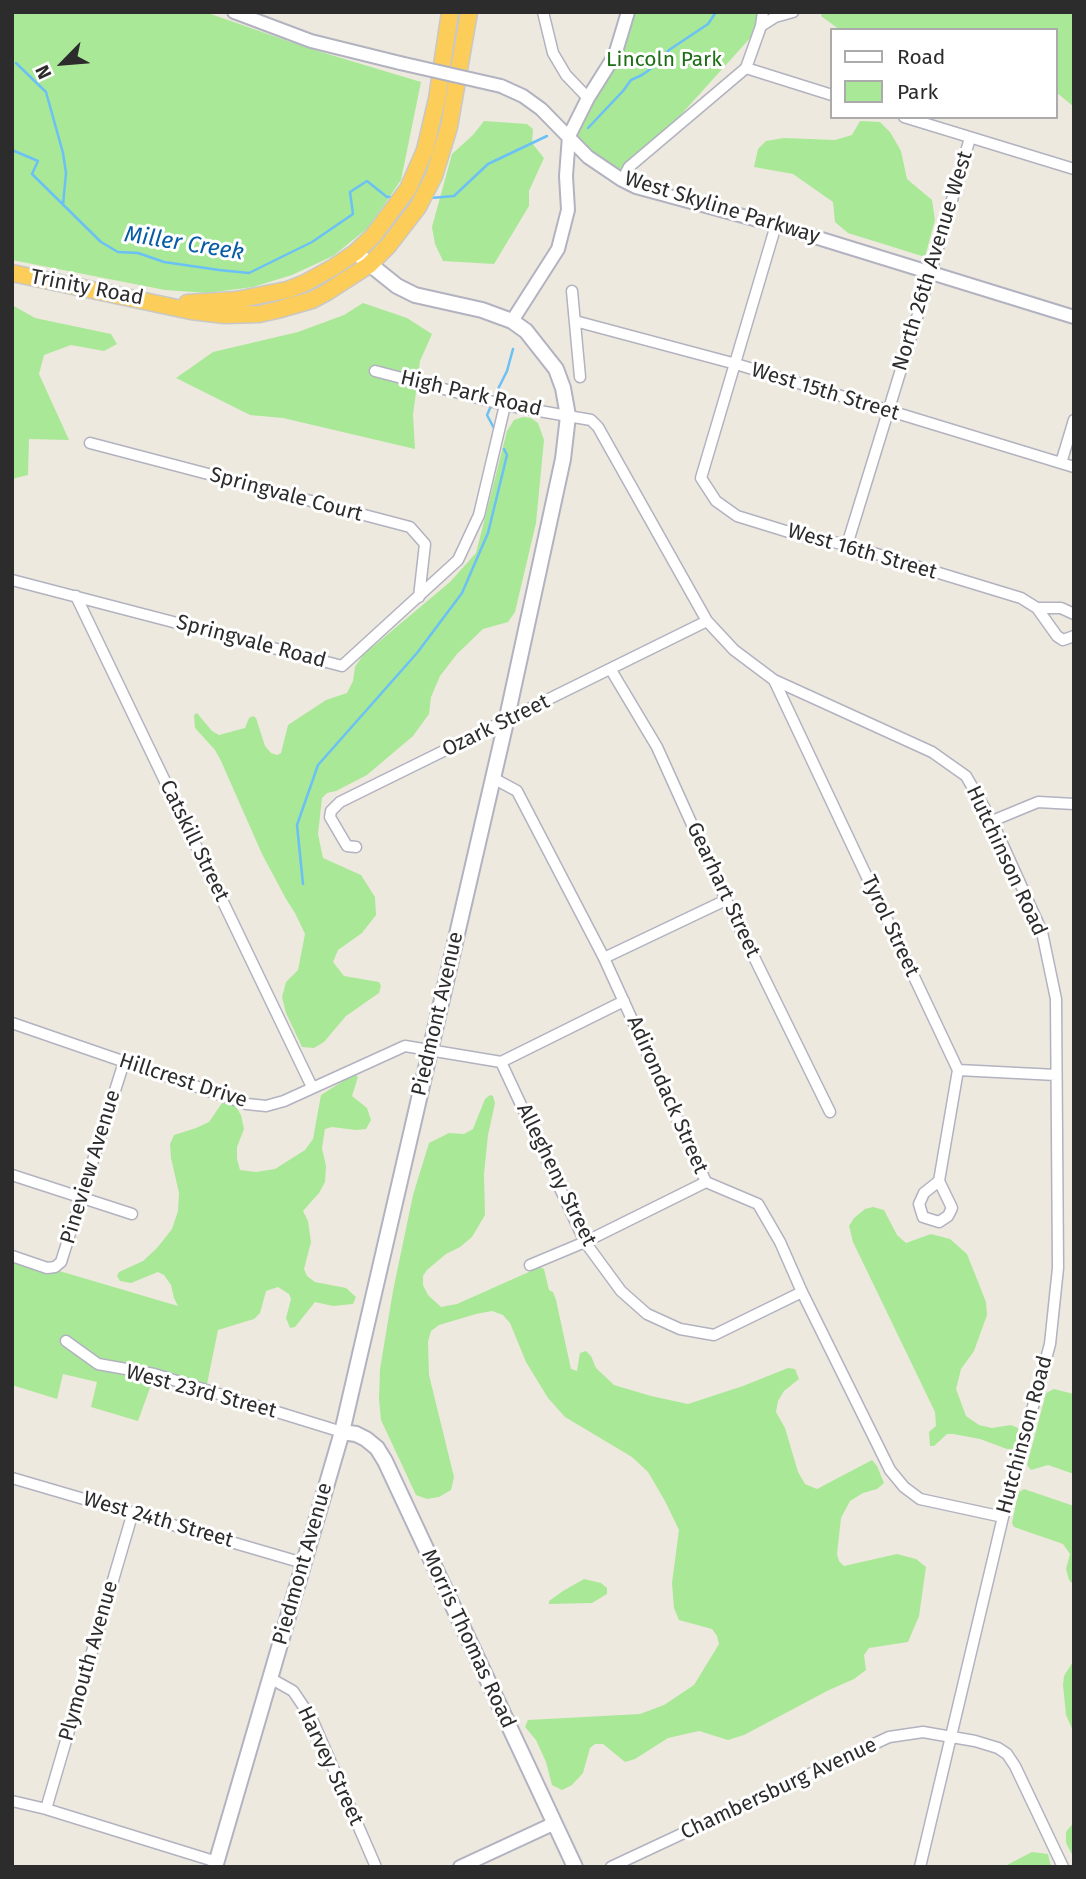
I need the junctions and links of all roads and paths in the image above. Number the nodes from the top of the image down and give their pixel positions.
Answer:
1 (234, 12) edge
2 (450, 12) edge
3 (469, 12) edge
4 (543, 12) edge
5 (628, 12) edge
6 (763, 12) edge
7 (793, 12) edge
8 (761, 26) junction
9 (746, 68) junction
10 (830, 94) edge
11 (588, 98) junction
12 (910, 119) edge
13 (569, 136) junction
14 (970, 138) junction
15 (1074, 169) edge
16 (622, 180) junction
17 (776, 225) junction
18 (356, 252) junction
19 (369, 265) junction
20 (931, 272) junction
21 (12, 273) edge
22 (572, 291) dead end
23 (161, 303) junction
24 (1074, 317) edge
25 (512, 321) junction
26 (575, 321) junction
27 (736, 365) junction
28 (375, 371) dead end
29 (580, 377) dead end
30 (505, 405) junction
31 (887, 411) junction
32 (568, 416) junction
33 (1074, 420) edge
34 (90, 443) dead end
35 (1061, 463) junction
36 (1074, 467) edge
37 (847, 545) junction
38 (12, 580) edge
39 (76, 596) junction
40 (419, 597) junction
41 (1037, 608) junction
42 (1074, 614) edge
43 (707, 621) junction
44 (1074, 636) edge
45 (611, 670) junction
46 (774, 680) junction
47 (506, 722) junction
48 (493, 778) junction
49 (1074, 804) edge
50 (992, 821) junction
51 (356, 847) dead end
52 (726, 900) junction
53 (604, 958) junction
54 (624, 1001) junction
55 (12, 1023) edge
56 (429, 1050) junction
57 (124, 1062) junction
58 (500, 1062) junction
59 (958, 1070) junction
60 (1056, 1075) junction
61 (312, 1087) junction
62 (830, 1112) dead end
63 (12, 1175) edge
64 (939, 1181) dead end
65 (706, 1182) junction
66 (83, 1199) junction
67 (132, 1214) dead end
68 (586, 1242) junction
69 (12, 1256) edge
70 (530, 1265) dead end
71 (802, 1292) junction
72 (66, 1340) dead end
73 (342, 1432) junction
74 (12, 1478) edge
75 (133, 1512) junction
76 (1003, 1517) junction
77 (303, 1563) junction
78 (270, 1678) junction
79 (951, 1738) junction
80 (12, 1801) edge
81 (46, 1809) junction
82 (555, 1823) junction
83 (216, 1864) edge
84 (376, 1867) edge
85 (460, 1867) edge
86 (575, 1867) edge
87 (611, 1867) edge
88 (920, 1867) edge
89 (1063, 1867) edge

1 - 13 street, West Skyline Parkway, bridge
2 - 18 highway
3 - 19 highway
4 - 11 street
5 - 11 street
6 - 8 street
7 - 8 street
8 - 9 street
9 - 10 street
9 - 16 street
11 - 13 street
12 - 14 street
13 - 16 street, West Skyline Parkway
13 - 25 street
14 - 15 street
14 - 20 street, North 26th Avenue West
16 - 17 street, West Skyline Parkway
17 - 20 street, West Skyline Parkway
17 - 27 street
18 - 19 main road, Piedmont Avenue
18 - 23 highway, Trinity Road
19 - 23 highway, Trinity Road
19 - 25 main road, Piedmont Avenue
20 - 24 street, West Skyline Parkway
20 - 31 street, North 26th Avenue West
21 - 23 highway, Trinity Road
22 - 26 street
25 - 32 main road, Piedmont Avenue
26 - 27 street, West 15th Street
26 - 29 street
27 - 31 street, West 15th Street
27 - 37 street, West 16th Street
28 - 30 street, High Park Road
30 - 32 street, High Park Road
30 - 40 street, Springvale Road
31 - 35 street, West 15th Street
31 - 37 street, North 26th Avenue West
32 - 43 street, Hutchinson Road
32 - 47 main road, Piedmont Avenue
33 - 35 street
34 - 40 street, Springvale Court
35 - 36 street, West 15th Street
37 - 41 street, West 16th Street
38 - 39 street, Springvale Road
39 - 40 street, Springvale Road
39 - 61 street, Catskill Street
41 - 42 street, West 16th Street
41 - 44 street, West 16th Street
43 - 45 street, Ozark Street
43 - 46 street, Hutchinson Road
45 - 47 street, Ozark Street
45 - 52 street, Gearhart Street
46 - 50 street, Hutchinson Road
46 - 59 street, Tyrol Street
47 - 48 main road, Piedmont Avenue
47 - 51 street, Ozark Street
48 - 53 street, Adirondack Street
48 - 56 main road, Piedmont Avenue
49 - 50 street
50 - 60 street, Hutchinson Road
52 - 53 street
52 - 62 street, Gearhart Street
53 - 54 street, Adirondack Street
54 - 58 street
54 - 65 street, Adirondack Street
55 - 57 street, Hillcrest Drive
56 - 58 street, Hillcrest Drive
56 - 61 street, Hillcrest Drive
56 - 73 main road, Piedmont Avenue
57 - 61 street, Hillcrest Drive
57 - 66 street, Pineview Avenue
58 - 68 street, Allegheny Street
59 - 60 street
59 - 64 street
60 - 76 street, Hutchinson Road
63 - 66 street
65 - 68 street
65 - 71 street, Adirondack Street
66 - 67 street
66 - 69 street, Pineview Avenue
68 - 70 street
68 - 71 street, Allegheny Street
71 - 76 street, Adirondack Street
72 - 73 street, West 23rd Street
73 - 77 main road, Piedmont Avenue
73 - 82 main road, Morris Thomas Road
74 - 75 street, West 24th Street
75 - 77 street, West 24th Street
75 - 81 street, Plymouth Avenue
76 - 79 street, Hutchinson Road
77 - 78 main road, Piedmont Avenue
78 - 83 main road, Piedmont Avenue
78 - 84 street, Harvey Street
79 - 87 street, Chambersburg Avenue
79 - 88 street, Hutchinson Road
79 - 89 street, Chambersburg Avenue
80 - 81 street
81 - 83 street
82 - 85 street
82 - 86 main road, Morris Thomas Road

